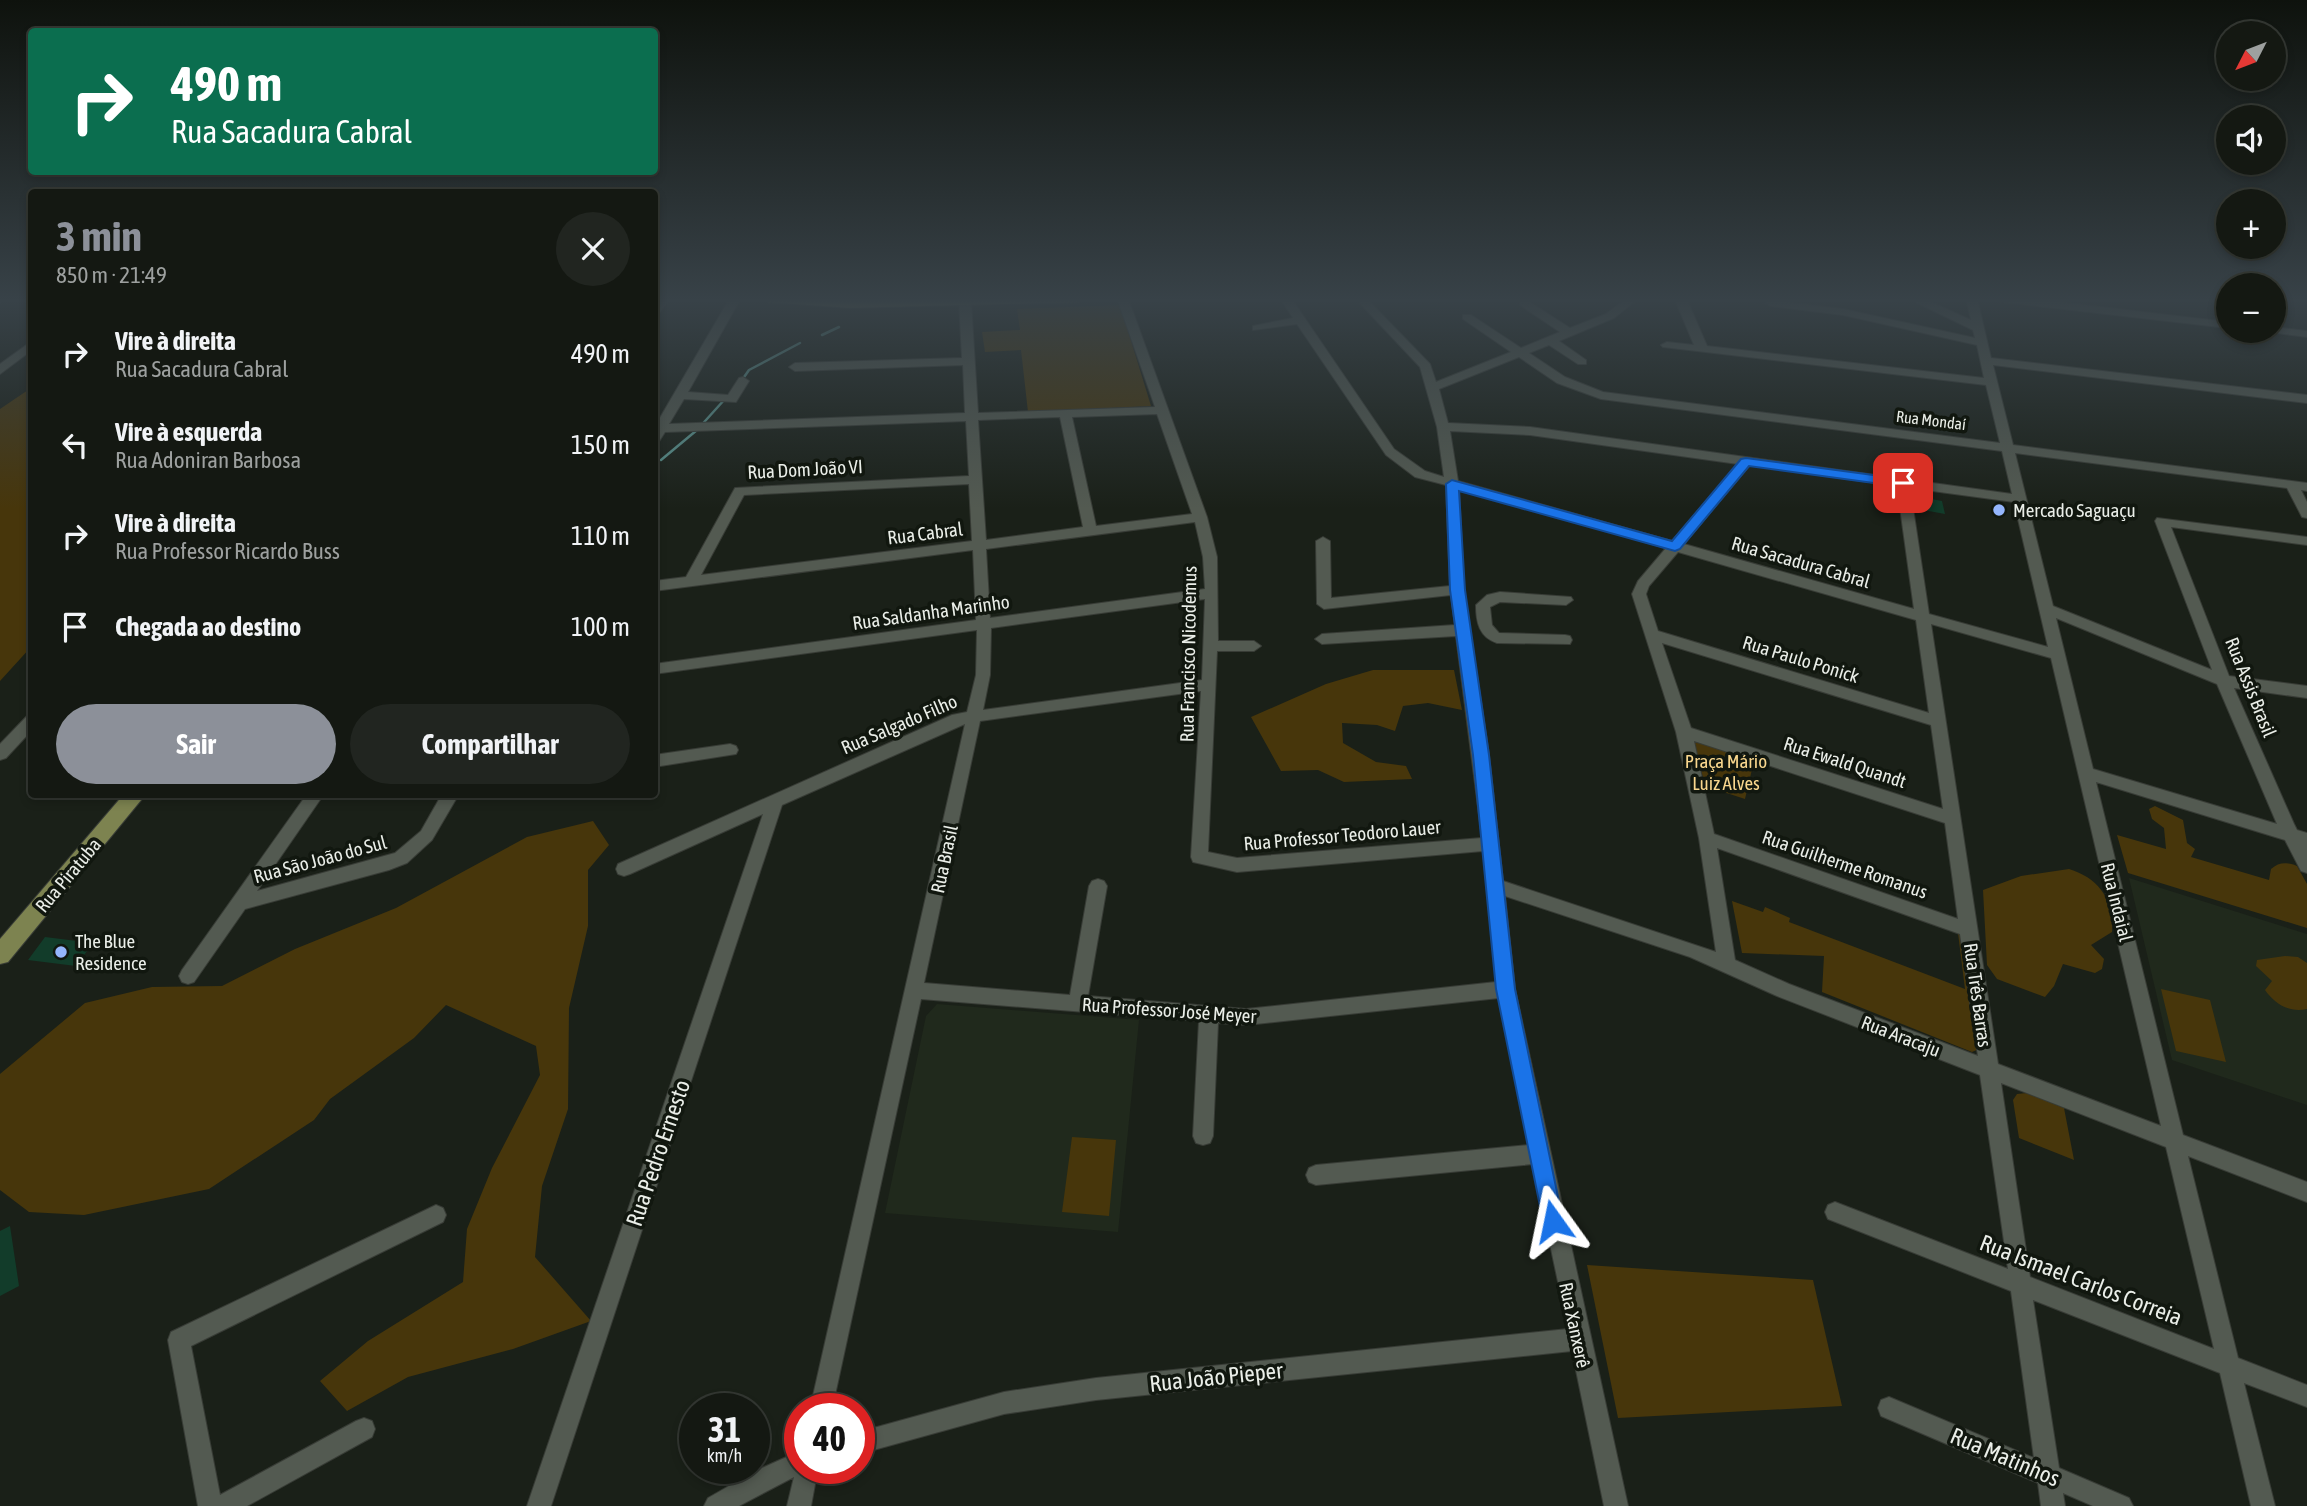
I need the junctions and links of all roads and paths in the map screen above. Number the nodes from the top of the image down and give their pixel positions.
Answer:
1 (695, 368) edge
2 (969, 368) edge
3 (1147, 368) edge
4 (1333, 368) edge
5 (1426, 368) edge
6 (1481, 368) edge
7 (1543, 368) edge
8 (1871, 368) edge
9 (1988, 368) edge
10 (2047, 368) edge
11 (743, 381) dead end
12 (1991, 382) junction
13 (1434, 387) junction
14 (680, 395) junction
15 (2307, 399) edge
16 (1162, 410) junction
17 (1065, 414) junction
18 (972, 417) junction
19 (1443, 427) junction
20 (658, 434) edge
21 (2007, 448) junction
22 (1746, 462) junction
23 (975, 480) junction
24 (1903, 483) junction
25 (1452, 484) junction
26 (2291, 484) junction
27 (2307, 486) edge
28 (2020, 499) junction
29 (2307, 514) edge
30 (1200, 517) junction
31 (1090, 531) junction
32 (1323, 541) dead end
33 (2307, 541) edge
34 (979, 545) junction
35 (1675, 546) junction
36 (691, 582) junction
37 (658, 586) edge
38 (1457, 590) junction
39 (1212, 593) junction
40 (1566, 600) dead end
41 (2046, 609) junction
42 (1461, 610) junction
43 (1483, 611) junction
44 (1923, 617) junction
45 (984, 625) junction
46 (1464, 630) junction
47 (1653, 635) junction
48 (1322, 639) dead end
49 (1564, 640) dead end
50 (1210, 646) junction
51 (1254, 646) dead end
52 (2057, 655) junction
53 (658, 668) edge
54 (2224, 681) junction
55 (1209, 684) junction
56 (2307, 692) edge
57 (975, 715) junction
58 (1938, 721) junction
59 (28, 724) edge
60 (1684, 732) junction
61 (730, 750) dead end
62 (0, 754) edge
63 (658, 760) edge
64 (2086, 774) junction
65 (133, 798) edge
66 (313, 798) edge
67 (449, 798) edge
68 (776, 799) junction
69 (1952, 819) junction
70 (2290, 834) junction
71 (1707, 838) junction
72 (2307, 839) edge
73 (1488, 844) junction
74 (1199, 858) joint
75 (2307, 866) edge
76 (624, 869) dead end
77 (1098, 886) dead end
78 (1493, 886) junction
79 (239, 903) junction
80 (1969, 930) junction
81 (0, 955) edge
82 (1727, 966) junction
83 (188, 976) dead end
84 (1506, 989) junction
85 (915, 990) junction
86 (1078, 1004) junction
87 (1209, 1015) junction
88 (1989, 1070) junction
89 (1203, 1136) dead end
90 (2175, 1142) junction
91 (1539, 1154) junction
92 (1316, 1175) dead end
93 (2307, 1192) edge
94 (1835, 1212) dead end
95 (436, 1215) dead end
96 (2021, 1285) junction
97 (1578, 1339) junction
98 (2229, 1366) junction
99 (825, 1393) edge
100 (2307, 1396) edge
101 (1889, 1408) dead end
102 (364, 1429) dead end
103 (875, 1439) edge
104 (784, 1469) edge
105 (2049, 1476) junction
106 (804, 1484) edge
107 (210, 1506) edge
108 (224, 1506) edge
109 (539, 1506) edge
110 (716, 1506) edge
111 (799, 1506) edge
112 (1616, 1506) edge
113 (2053, 1506) edge
114 (2121, 1506) edge
115 (2263, 1506) edge

1 - 14 street
2 - 18 street, Rua Brasil
3 - 16 street, Rua Francisco Nicodemus
4 - 25 street, Rua Sacadura Cabral
5 - 13 street, Rua Xanxerê
6 - 13 street
7 - 21 street, Rua Mondaí
8 - 12 street
9 - 12 street, Rua Indaial
10 - 15 street
11 - 14 street
12 - 21 street, Rua Indaial
13 - 19 street, Rua Xanxerê
14 - 20 street
16 - 17 street
16 - 30 street, Rua Francisco Nicodemus
17 - 18 street
17 - 31 street
18 - 20 street
18 - 23 street, Rua Brasil
19 - 22 street
19 - 25 street, Rua Xanxerê
21 - 26 street, Rua Mondaí
21 - 28 street, Rua Indaial
22 - 24 street
22 - 35 street
23 - 34 street, Rua Brasil
23 - 36 street, Rua Dom João VI
24 - 28 street
24 - 44 street, Rua Três Barras
25 - 35 street, Rua Sacadura Cabral
25 - 38 street, Rua Xanxerê
26 - 27 street, Rua Mondaí
26 - 29 street
28 - 41 street, Rua Indaial
30 - 31 street, Rua Cabral
30 - 39 street, Rua Francisco Nicodemus
31 - 34 street, Rua Cabral
32 - 38 street
33 - 54 street, Rua Assis Brasil
34 - 36 street, Rua Cabral
34 - 45 street, Rua Brasil
35 - 44 street, Rua Sacadura Cabral
35 - 47 street
36 - 37 street, Rua Cabral
38 - 42 street, Rua Xanxerê
39 - 45 street, Rua Saldanha Marinho
39 - 50 street, Rua Francisco Nicodemus
40 - 43 street
41 - 52 street, Rua Indaial
41 - 54 street
42 - 43 street
42 - 46 street, Rua Xanxerê
43 - 49 street
44 - 52 street, Rua Sacadura Cabral
44 - 58 street, Rua Três Barras
45 - 53 street, Rua Saldanha Marinho
45 - 57 street, Rua Brasil
46 - 48 street
46 - 73 street, Rua Xanxerê
47 - 58 street, Rua Paulo Ponick
47 - 60 street
50 - 51 street
50 - 55 street, Rua Francisco Nicodemus
52 - 64 street, Rua Indaial
54 - 56 street
54 - 70 street, Rua Assis Brasil
55 - 57 street, Rua Salgado Filho
55 - 74 street, Rua Francisco Nicodemus
57 - 68 street, Rua Salgado Filho
57 - 85 street, Rua Brasil
58 - 69 street, Rua Três Barras
59 - 62 street
60 - 69 street, Rua Ewald Quandt
60 - 71 street
61 - 63 street
64 - 70 street
64 - 90 street, Rua Indaial
65 - 81 main road, Rua Piratuba
66 - 79 street
67 - 79 street, Rua São João do Sul
68 - 76 street, Rua Salgado Filho
68 - 109 street, Rua Pedro Ernesto
69 - 80 street, Rua Três Barras
70 - 72 street
70 - 75 street, Rua Assis Brasil
71 - 80 street, Rua Guilherme Romanus
71 - 82 street
73 - 74 street, Rua Professor Teodoro Lauer
73 - 78 street, Rua Xanxerê
77 - 86 street
78 - 82 street, Rua Aracaju
78 - 84 street, Rua Xanxerê
79 - 83 street
80 - 88 street, Rua Três Barras
82 - 88 street, Rua Aracaju
84 - 87 street, Rua Professor José Meyer
84 - 91 street, Rua Xanxerê
85 - 86 street, Rua Professor José Meyer
85 - 99 street, Rua Brasil
86 - 87 street, Rua Professor José Meyer
87 - 89 street
88 - 90 street, Rua Aracaju
88 - 96 street, Rua Três Barras
90 - 93 street, Rua Aracaju
90 - 98 street, Rua Indaial
91 - 92 street
91 - 97 street, Rua Xanxerê
94 - 96 street, Rua Ismael Carlos Correia
95 - 107 street
96 - 98 street, Rua Ismael Carlos Correia
96 - 105 street, Rua Três Barras
97 - 103 street, Rua João Pieper
97 - 112 street, Rua Xanxerê
98 - 100 street, Rua Ismael Carlos Correia
98 - 115 street, Rua Indaial
101 - 105 street, Rua Matinhos
102 - 108 street
104 - 110 street
105 - 113 street, Rua Três Barras
105 - 114 street, Rua Matinhos
106 - 111 street

